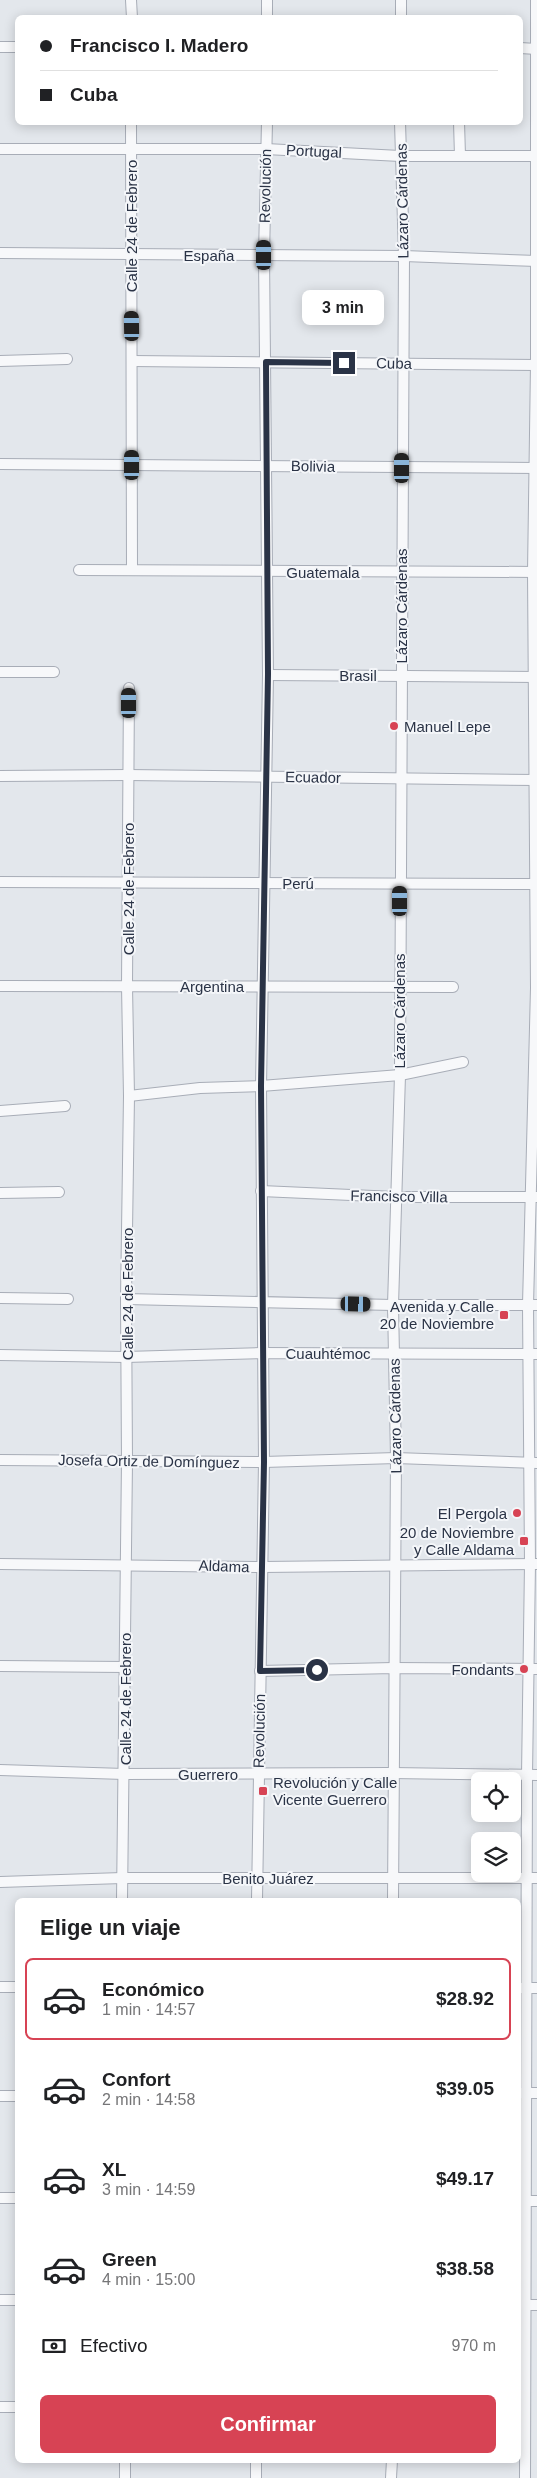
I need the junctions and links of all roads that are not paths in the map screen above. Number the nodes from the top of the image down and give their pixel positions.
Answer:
1 (132, 0) edge
2 (267, 0) edge
3 (401, 0) edge
4 (536, 0) edge
5 (132, 15) edge
6 (267, 15) edge
7 (401, 15) edge
8 (0, 47) edge
9 (15, 47) edge
10 (523, 48) edge
11 (536, 49) edge
12 (131, 125) edge
13 (267, 125) edge
14 (400, 125) edge
15 (459, 125) edge
16 (0, 149) edge
17 (266, 149) junction
18 (131, 150) junction
19 (400, 156) junction
20 (460, 156) junction
21 (536, 156) edge
22 (0, 253) edge
23 (131, 255) junction
24 (264, 255) junction
25 (404, 256) junction
26 (536, 261) edge
27 (67, 360) dead end
28 (0, 361) edge
29 (132, 361) junction
30 (266, 362) junction
31 (402, 363) junction
32 (537, 364) edge
33 (0, 464) edge
34 (132, 465) junction
35 (266, 466) junction
36 (402, 468) junction
37 (536, 468) edge
38 (132, 569) junction
39 (79, 570) dead end
40 (268, 571) junction
41 (401, 572) junction
42 (535, 572) edge
43 (0, 672) edge
44 (54, 672) dead end
45 (268, 674) junction
46 (400, 675) junction
47 (536, 677) edge
48 (129, 688) dead end
49 (128, 775) junction
50 (0, 776) edge
51 (265, 776) junction
52 (401, 778) junction
53 (537, 780) edge
54 (128, 881) junction
55 (0, 882) edge
56 (264, 883) junction
57 (400, 884) junction
58 (536, 884) edge
59 (0, 986) edge
60 (127, 986) junction
61 (263, 986) junction
62 (399, 986) junction
63 (454, 987) dead end
64 (536, 988) edge
65 (463, 1062) dead end
66 (536, 1066) edge
67 (400, 1075) junction
68 (261, 1086) junction
69 (130, 1096) junction
70 (65, 1106) dead end
71 (0, 1111) edge
72 (261, 1191) junction
73 (59, 1192) dead end
74 (0, 1193) edge
75 (396, 1197) junction
76 (533, 1197) edge
77 (0, 1298) edge
78 (68, 1299) dead end
79 (126, 1299) junction
80 (262, 1302) junction
81 (393, 1305) junction
82 (532, 1305) edge
83 (261, 1352) junction
84 (394, 1353) junction
85 (532, 1354) edge
86 (0, 1356) edge
87 (126, 1357) junction
88 (396, 1458) junction
89 (0, 1460) edge
90 (127, 1461) junction
91 (264, 1462) junction
92 (533, 1463) edge
93 (0, 1564) edge
94 (126, 1564) junction
95 (534, 1564) edge
96 (396, 1566) junction
97 (262, 1567) junction
98 (0, 1666) edge
99 (126, 1667) junction
100 (393, 1668) junction
101 (533, 1669) edge
102 (260, 1671) junction
103 (0, 1770) edge
104 (392, 1772) junction
105 (124, 1774) junction
106 (258, 1774) junction
107 (532, 1775) edge
108 (393, 1877) junction
109 (532, 1877) edge
110 (122, 1878) junction
111 (257, 1879) junction
112 (0, 1882) edge
113 (122, 1898) edge
114 (257, 1898) edge
115 (393, 1898) edge
116 (0, 1987) edge
117 (15, 1987) edge
118 (528, 1988) edge
119 (528, 2093) edge
120 (0, 2096) edge
121 (15, 2096) edge
122 (0, 2198) edge
123 (15, 2198) edge
124 (522, 2201) edge
125 (537, 2201) edge
126 (0, 2300) edge
127 (15, 2300) edge
128 (522, 2305) edge
129 (537, 2305) edge
130 (0, 2407) edge
131 (15, 2407) edge
132 (522, 2408) edge
133 (537, 2408) edge
134 (125, 2463) edge
135 (256, 2463) edge
136 (392, 2463) edge
137 (125, 2478) edge
138 (256, 2478) edge
139 (391, 2478) edge
140 (525, 2478) edge

1 - 5 street
2 - 6 street
3 - 7 street
4 - 11 street
8 - 9 street
10 - 11 street
11 - 21 street
12 - 18 street, Calle 24 de Febrero
13 - 17 street, Revolución
14 - 19 street, Lázaro Cárdenas
15 - 20 street
16 - 18 street, Portugal
17 - 18 street, Portugal
17 - 19 street, Portugal
17 - 24 street, Revolución
18 - 23 street, Calle 24 de Febrero
19 - 20 street, Portugal
19 - 25 street, Lázaro Cárdenas
20 - 21 street, Portugal
21 - 26 street
22 - 23 street, España
23 - 24 street, España
23 - 29 street, Calle 24 de Febrero
24 - 25 street, España
24 - 30 street, Revolución
25 - 26 street, España
25 - 31 street, Lázaro Cárdenas
26 - 32 street
27 - 28 street
29 - 30 street, Cuba
29 - 34 street, Calle 24 de Febrero
30 - 31 street, Cuba
30 - 35 street, Revolución
31 - 32 street, Cuba
31 - 36 street, Lázaro Cárdenas
32 - 37 street
33 - 34 street, Bolivia
34 - 35 street, Bolivia
34 - 38 street, Calle 24 de Febrero
35 - 36 street, Bolivia
35 - 40 street, Revolución
36 - 37 street, Bolivia
36 - 41 street, Lázaro Cárdenas
37 - 42 street
38 - 39 street, Guatemala
38 - 40 street, Guatemala
40 - 41 street, Guatemala
40 - 45 street, Revolución
41 - 42 street, Guatemala
41 - 46 street, Lázaro Cárdenas
42 - 47 street
43 - 44 street
45 - 46 street, Brasil
45 - 51 street, Revolución
46 - 47 street, Brasil
46 - 52 street, Lázaro Cárdenas
47 - 53 street
48 - 49 street, Calle 24 de Febrero
49 - 50 street, Ecuador
49 - 51 street, Ecuador
49 - 54 street, Calle 24 de Febrero
51 - 52 street, Ecuador
51 - 56 street, Revolución
52 - 53 street, Ecuador
52 - 57 street, Lázaro Cárdenas
53 - 58 street
54 - 55 street, Perú
54 - 56 street, Perú
54 - 60 street, Calle 24 de Febrero
56 - 57 street, Perú
56 - 61 street, Revolución
57 - 58 street, Perú
57 - 62 street, Lázaro Cárdenas
58 - 64 street
59 - 60 street, Argentina
60 - 61 street, Argentina
60 - 69 street, Calle 24 de Febrero
61 - 62 street, Argentina
61 - 68 street, Revolución
62 - 63 street, Argentina
62 - 67 street, Lázaro Cárdenas
64 - 66 street
65 - 67 street
66 - 76 street
67 - 68 street
67 - 75 street, Lázaro Cárdenas
68 - 69 street
68 - 72 street, Revolución
69 - 79 street, Calle 24 de Febrero
70 - 71 street
72 - 75 street, Francisco Villa
72 - 80 street, Revolución
73 - 74 street
75 - 76 street, Francisco Villa
75 - 81 street, Lázaro Cárdenas
76 - 82 street
77 - 78 street
79 - 80 street
79 - 87 street, Calle 24 de Febrero
80 - 81 street
80 - 83 street, Revolución
81 - 82 street
81 - 84 street, Lázaro Cárdenas
82 - 85 street
83 - 84 street, Cuauhtémoc
83 - 87 street, Cuauhtémoc
83 - 91 street, Revolución
84 - 85 street, Cuauhtémoc
84 - 88 street, Lázaro Cárdenas
85 - 92 street
86 - 87 street, Cuauhtémoc
87 - 90 street, Calle 24 de Febrero
88 - 91 street, Josefa Ortiz de Domínguez
88 - 92 street, Josefa Ortiz de Domínguez
88 - 96 street, Lázaro Cárdenas
89 - 90 street, Josefa Ortiz de Domínguez
90 - 91 street, Josefa Ortiz de Domínguez
90 - 94 street, Calle 24 de Febrero
91 - 97 street, Revolución
92 - 95 street
93 - 94 street, Aldama
94 - 97 street, Aldama
94 - 99 street, Calle 24 de Febrero
95 - 96 street, Aldama
95 - 101 street
96 - 97 street, Aldama
96 - 100 street, Lázaro Cárdenas
97 - 102 street, Revolución
98 - 99 street
99 - 105 street, Calle 24 de Febrero
100 - 101 street
100 - 102 street
100 - 104 street, Lázaro Cárdenas
101 - 107 street
102 - 106 street, Revolución
103 - 105 street, Guerrero
104 - 106 street, Guerrero
104 - 107 street, Guerrero
104 - 108 street, Lázaro Cárdenas
105 - 106 street, Guerrero
105 - 110 street, Calle 24 de Febrero
106 - 111 street, Revolución
107 - 109 street
108 - 109 street, Benito Juárez
108 - 111 street, Benito Juárez
108 - 115 street, Lázaro Cárdenas
109 - 118 street
110 - 111 street, Benito Juárez
110 - 112 street, Benito Juárez
110 - 113 street, Calle 24 de Febrero
111 - 114 street, Revolución
116 - 117 street
118 - 119 street
119 - 124 street
120 - 121 street
122 - 123 street
124 - 125 street
124 - 128 street
126 - 127 street
128 - 129 street
128 - 132 street
130 - 131 street
132 - 133 street
132 - 140 street
134 - 137 street
135 - 138 street
136 - 139 street

